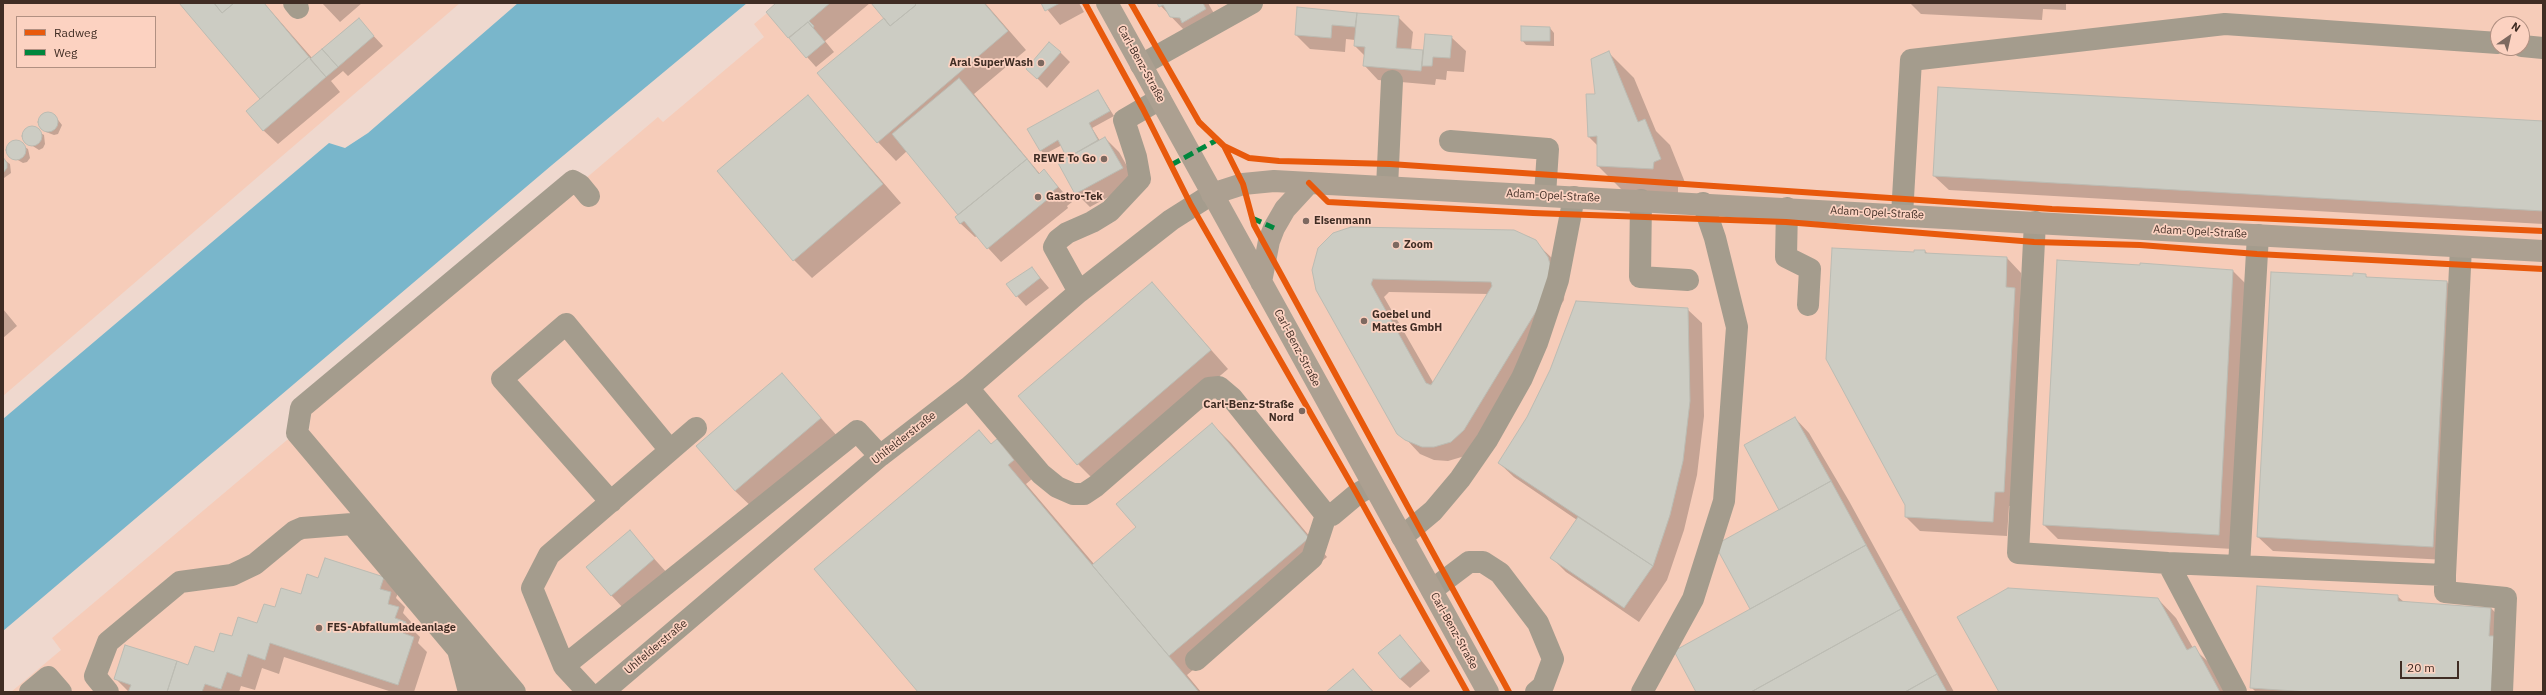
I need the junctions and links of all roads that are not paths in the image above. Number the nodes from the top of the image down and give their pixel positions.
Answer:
1 (1107, 3) edge
2 (1252, 3) edge
3 (2490, 42) edge
4 (2530, 47) edge
5 (2543, 48) edge
6 (1141, 64) junction
7 (1392, 81) dead end
8 (1160, 99) junction
9 (1450, 141) dead end
10 (1308, 183) junction
11 (1387, 187) junction
12 (1212, 194) junction
13 (1545, 195) junction
14 (589, 196) dead end
15 (1574, 197) junction
16 (1641, 200) junction
17 (1703, 203) junction
18 (1787, 208) junction
19 (1902, 215) junction
20 (2035, 222) junction
21 (2258, 235) junction
22 (2461, 247) junction
23 (2543, 251) edge
24 (1688, 280) dead end
25 (1261, 282) junction
26 (1079, 292) junction
27 (1808, 304) dead end
28 (968, 388) junction
29 (696, 428) dead end
30 (670, 450) junction
31 (880, 456) junction
32 (1373, 485) junction
33 (611, 502) junction
34 (1326, 515) junction
35 (1402, 537) junction
36 (2168, 563) junction
37 (2239, 566) junction
38 (2445, 575) junction
39 (1432, 590) junction
40 (458, 650) junction
41 (1196, 660) dead end
42 (564, 666) junction
43 (30, 692) edge
44 (61, 692) edge
45 (108, 692) edge
46 (469, 692) edge
47 (493, 692) edge
48 (515, 692) edge
49 (588, 692) edge
50 (603, 692) edge
51 (1488, 692) edge
52 (1536, 692) edge
53 (1642, 692) edge
54 (2236, 692) edge
55 (2502, 692) edge

1 - 6 main road, Carl-Benz-Straße
2 - 6 street
3 - 19 street
4 - 5 street
6 - 8 main road, Carl-Benz-Straße
7 - 11 street
8 - 12 main road, Carl-Benz-Straße
8 - 26 street
9 - 13 street
10 - 11 main road, Adam-Opel-Straße
10 - 12 main road, Adam-Opel-Straße
10 - 25 main road
11 - 13 main road, Adam-Opel-Straße
12 - 25 main road, Carl-Benz-Straße
12 - 26 street, Uhlfelderstraße
13 - 15 main road, Adam-Opel-Straße
14 - 48 street
15 - 16 main road, Adam-Opel-Straße
15 - 35 street
16 - 17 main road, Adam-Opel-Straße
16 - 24 street
17 - 18 main road, Adam-Opel-Straße
17 - 53 street
18 - 19 main road, Adam-Opel-Straße
18 - 27 street
19 - 20 main road, Adam-Opel-Straße
20 - 21 main road, Adam-Opel-Straße
20 - 36 street
21 - 22 main road, Adam-Opel-Straße
21 - 37 street
22 - 23 main road, Adam-Opel-Straße
22 - 38 street
25 - 32 main road, Carl-Benz-Straße
26 - 28 street, Uhlfelderstraße
28 - 31 street, Uhlfelderstraße
28 - 34 street
29 - 30 street
30 - 33 street
30 - 33 street
31 - 42 street
31 - 50 street, Uhlfelderstraße
32 - 34 street
32 - 35 main road, Carl-Benz-Straße
33 - 42 street
34 - 41 street
35 - 39 main road, Carl-Benz-Straße
36 - 37 street
36 - 54 street
37 - 38 street
38 - 55 street
39 - 51 main road, Carl-Benz-Straße
39 - 52 street
40 - 45 street
40 - 46 street
40 - 47 street
42 - 49 street
43 - 44 street

